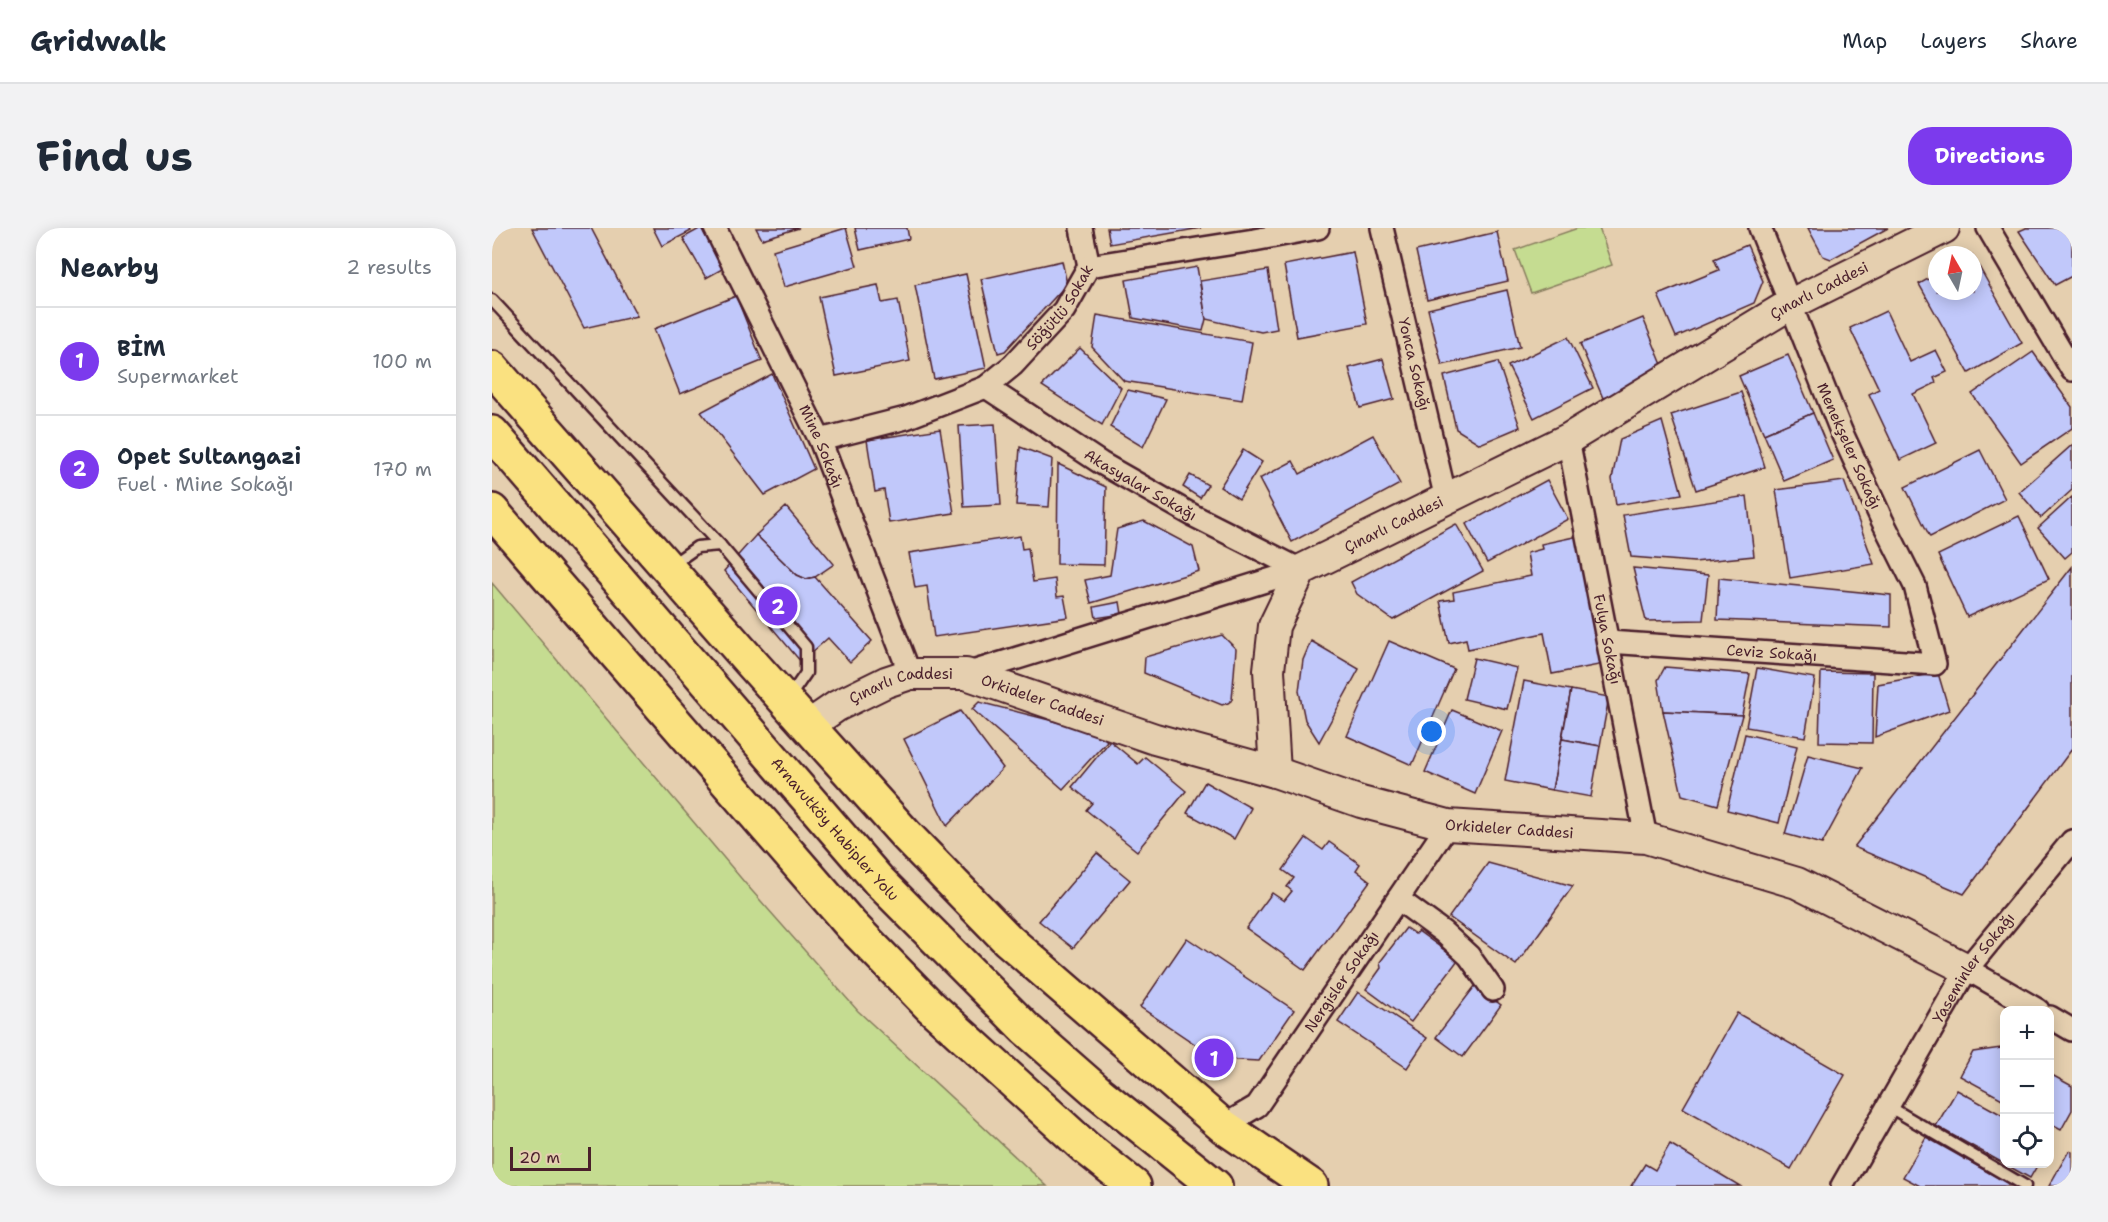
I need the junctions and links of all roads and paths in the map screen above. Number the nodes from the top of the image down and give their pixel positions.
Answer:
1 (715, 228) edge
2 (1081, 228) edge
3 (1318, 228) edge
4 (1382, 228) edge
5 (1760, 228) edge
6 (1944, 228) edge
7 (1988, 228) edge
8 (1089, 266) junction
9 (492, 300) edge
10 (1789, 305) junction
11 (492, 368) edge
12 (2072, 370) edge
13 (986, 387) junction
14 (492, 401) edge
15 (492, 433) edge
16 (820, 440) junction
17 (1568, 440) junction
18 (1446, 499) junction
19 (492, 511) edge
20 (720, 545) junction
21 (668, 568) junction
22 (1301, 570) junction
23 (1608, 642) junction
24 (1935, 663) joint
25 (910, 674) junction
26 (966, 674) junction
27 (787, 702) junction
28 (808, 726) junction
29 (1275, 772) junction
30 (1448, 825) junction
31 (1646, 838) junction
32 (2072, 841) edge
33 (1398, 899) junction
34 (1966, 969) junction
35 (1494, 990) dead end
36 (2029, 1006) edge
37 (2054, 1020) edge
38 (2072, 1030) edge
39 (1888, 1106) junction
40 (1223, 1126) junction
41 (1134, 1186) edge
42 (1215, 1186) edge
43 (1311, 1186) edge
44 (1842, 1186) edge
45 (2025, 1186) edge

1 - 16 street, Mine Sokağı
2 - 8 street
3 - 8 street, Söğütlü Sokak
4 - 18 street, Yonca Sokağı
5 - 10 street, Menekşeler Sokağı
6 - 10 street, Çınarlı Caddesi
7 - 12 street
8 - 13 street, Söğütlü Sokak
9 - 20 lane
10 - 17 street, Çınarlı Caddesi
10 - 24 street, Menekşeler Sokağı
11 - 21 highway
13 - 16 street, Söğütlü Sokak
13 - 22 street, Akasyalar Sokağı
14 - 21 highway
15 - 42 highway, Arnavutköy Habipler Yolu
16 - 25 street, Mine Sokağı
17 - 18 street, Çınarlı Caddesi
17 - 23 street, Fulya Sokağı
18 - 22 street, Çınarlı Caddesi
19 - 41 highway
20 - 21 lane
20 - 27 lane
21 - 27 highway
22 - 26 street, Çınarlı Caddesi
22 - 29 street
23 - 24 street, Ceviz Sokağı
23 - 31 street, Fulya Sokağı
25 - 26 street, Çınarlı Caddesi
25 - 28 street, Çınarlı Caddesi
26 - 29 street, Orkideler Caddesi
27 - 28 highway
28 - 40 highway
29 - 30 street, Orkideler Caddesi
30 - 31 street, Orkideler Caddesi
30 - 33 street, Nergisler Sokağı
31 - 34 street, Orkideler Caddesi
32 - 34 street, Yaseminler Sokağı
33 - 35 street
33 - 40 street, Nergisler Sokağı
34 - 36 street, Orkideler Caddesi
34 - 39 street, Yaseminler Sokağı
37 - 38 street
39 - 44 street, Yaseminler Sokağı
39 - 45 lane
40 - 43 highway

